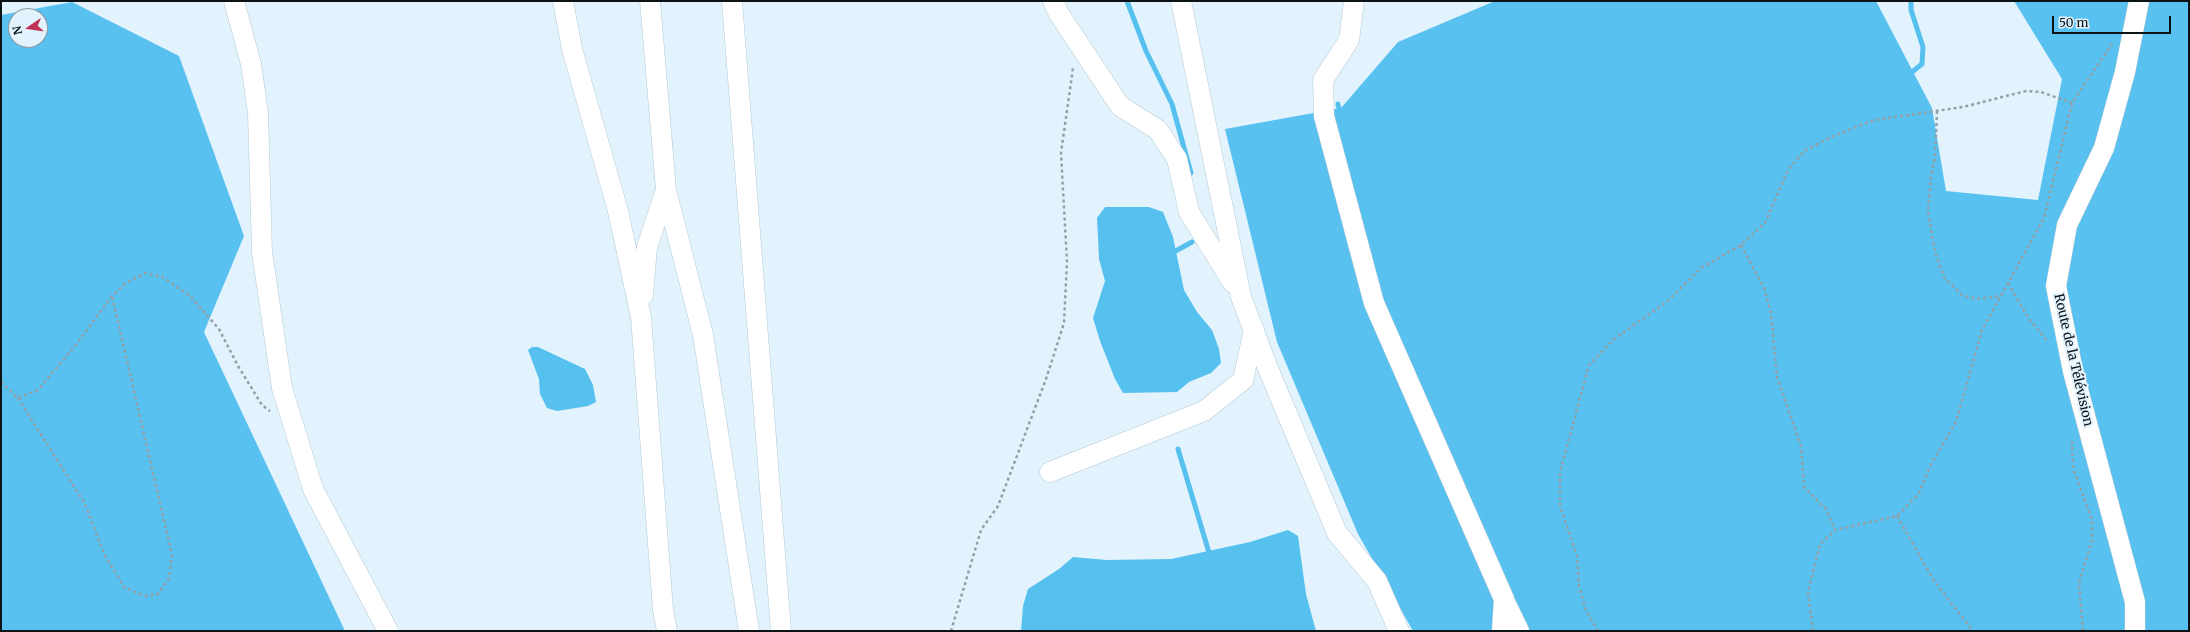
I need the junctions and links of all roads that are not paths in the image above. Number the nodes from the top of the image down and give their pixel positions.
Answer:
1 (234, 1) edge
2 (563, 1) edge
3 (650, 1) edge
4 (732, 1) edge
5 (1053, 1) edge
6 (1181, 1) edge
7 (1354, 1) edge
8 (2139, 1) edge
9 (666, 190) junction
10 (1241, 297) junction
11 (641, 317) junction
12 (1254, 330) junction
13 (1050, 472) dead end
14 (1504, 599) junction
15 (664, 610) junction
16 (388, 631) edge
17 (662, 631) edge
18 (667, 631) edge
19 (750, 631) edge
20 (781, 631) edge
21 (1399, 631) edge
22 (1502, 631) edge
23 (1519, 631) edge
24 (2134, 631) edge

1 - 16 street
2 - 11 street
3 - 9 street
4 - 20 street
5 - 10 street
6 - 10 street
7 - 14 street
8 - 24 street, Route de la Télévision
9 - 11 street
9 - 19 street
10 - 12 street
11 - 15 street
12 - 13 street
12 - 21 street
14 - 22 street
14 - 23 street
15 - 17 street
15 - 18 street

